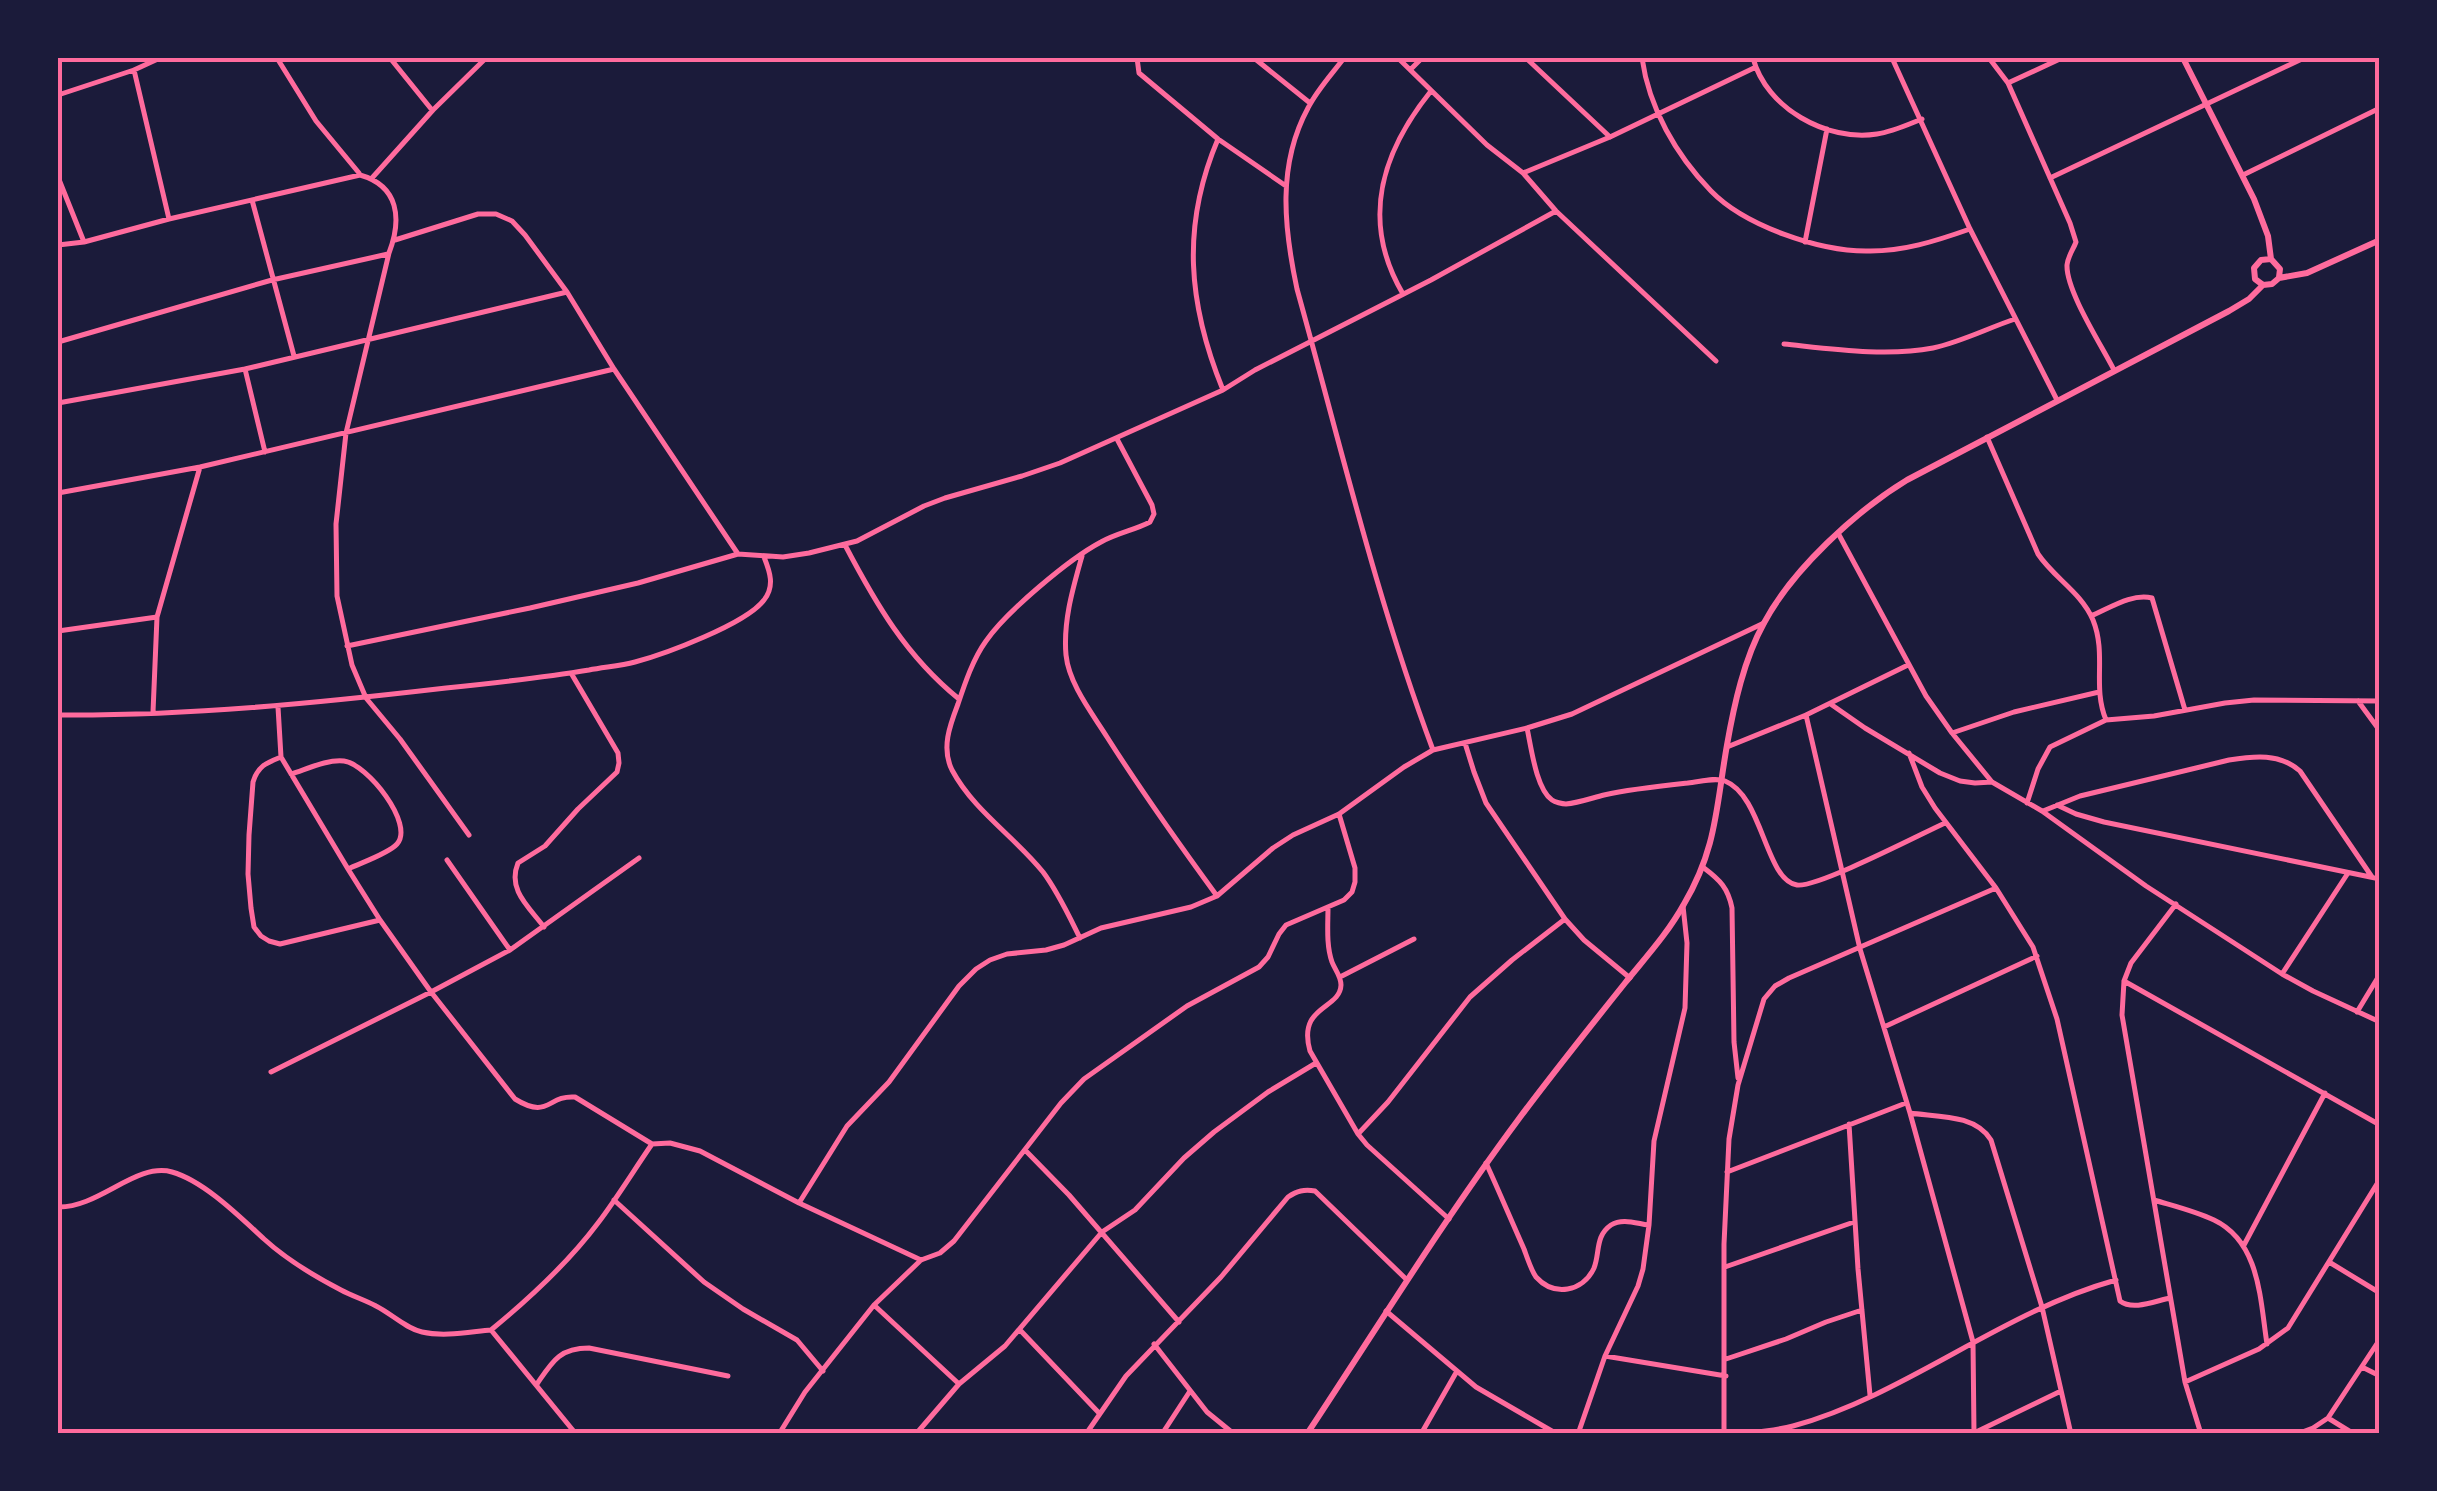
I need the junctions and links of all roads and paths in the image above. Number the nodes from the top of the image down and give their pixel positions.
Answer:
1 (160, 58) edge
2 (278, 58) edge
3 (486, 58) edge
4 (1136, 58) edge
5 (1254, 58) edge
6 (1344, 58) edge
7 (1398, 58) edge
8 (1422, 58) edge
9 (1526, 58) edge
10 (1642, 58) edge
11 (1753, 58) edge
12 (1892, 58) edge
13 (1990, 58) edge
14 (2062, 58) edge
15 (2183, 58) edge
16 (2304, 58) edge
17 (394, 59) edge
18 (1756, 67) junction
19 (1411, 69) junction
20 (134, 70) junction
21 (2008, 83) junction
22 (1431, 91) junction
23 (58, 95) edge
24 (1310, 103) junction
25 (2205, 103) junction
26 (2380, 108) edge
27 (433, 110) junction
28 (1658, 113) junction
29 (1922, 119) junction
30 (1827, 129) junction
31 (1610, 137) junction
32 (1218, 139) junction
33 (1522, 173) junction
34 (360, 175) junction
35 (58, 176) edge
36 (2242, 176) junction
37 (372, 178) junction
38 (2050, 178) junction
39 (1286, 186) junction
40 (252, 200) junction
41 (1556, 212) junction
42 (168, 219) junction
43 (1970, 230) junction
44 (394, 240) junction
45 (2380, 240) edge
46 (84, 242) junction
47 (1805, 242) junction
48 (58, 245) edge
49 (389, 253) junction
50 (2271, 259) junction
51 (2279, 278) junction
52 (272, 280) junction
53 (2264, 285) junction
54 (566, 292) junction
55 (1402, 294) junction
56 (2015, 318) junction
57 (369, 339) junction
58 (1312, 341) junction
59 (58, 342) edge
60 (1784, 344) dead end
61 (294, 357) junction
62 (1716, 361) dead end
63 (246, 369) junction
64 (614, 369) junction
65 (2114, 370) junction
66 (1223, 390) junction
67 (2057, 400) junction
68 (58, 403) edge
69 (346, 433) junction
70 (1987, 436) junction
71 (1116, 439) junction
72 (265, 452) junction
73 (200, 467) junction
74 (58, 493) edge
75 (1838, 534) junction
76 (845, 545) junction
77 (1083, 553) junction
78 (738, 554) junction
79 (764, 557) junction
80 (158, 616) junction
81 (2092, 616) junction
82 (1764, 622) junction
83 (58, 631) edge
84 (347, 646) junction
85 (1908, 665) junction
86 (572, 672) junction
87 (2098, 692) junction
88 (366, 698) junction
89 (960, 699) junction
90 (2358, 701) junction
91 (2380, 701) edge
92 (1830, 704) junction
93 (278, 707) junction
94 (2185, 711) junction
95 (153, 712) junction
96 (58, 715) edge
97 (1806, 715) junction
98 (2106, 720) junction
99 (1527, 728) junction
100 (2380, 731) edge
101 (1952, 734) junction
102 (1465, 743) junction
103 (1726, 748) junction
104 (1434, 750) junction
105 (1909, 754) junction
106 (281, 757) junction
107 (291, 774) junction
108 (1722, 779) junction
109 (1992, 782) junction
110 (2026, 802) junction
111 (2056, 804) junction
112 (2042, 811) junction
113 (1339, 814) junction
114 (1946, 823) junction
115 (469, 835) dead end
116 (639, 858) dead end
117 (447, 860) dead end
118 (348, 868) junction
119 (1704, 868) junction
120 (1842, 871) junction
121 (2348, 873) junction
122 (2376, 878) edge
123 (1996, 888) junction
124 (1217, 896) junction
125 (2176, 904) junction
126 (1683, 906) junction
127 (1328, 907) junction
128 (1565, 918) junction
129 (380, 920) junction
130 (544, 927) junction
131 (1080, 938) junction
132 (1414, 939) dead end
133 (1860, 949) junction
134 (510, 950) junction
135 (2037, 956) junction
136 (2282, 974) junction
137 (2380, 974) edge
138 (1340, 977) junction
139 (1630, 978) junction
140 (2124, 982) junction
141 (431, 992) junction
142 (2356, 1012) junction
143 (2380, 1022) edge
144 (1884, 1027) junction
145 (1316, 1063) junction
146 (271, 1072) dead end
147 (1738, 1085) junction
148 (2324, 1093) junction
149 (1906, 1102) junction
150 (1910, 1113) junction
151 (1850, 1124) junction
152 (2380, 1125) edge
153 (1358, 1134) junction
154 (652, 1144) junction
155 (1026, 1150) junction
156 (1486, 1162) junction
157 (1727, 1172) junction
158 (2380, 1179) edge
159 (614, 1200) junction
160 (2154, 1200) junction
161 (799, 1203) junction
162 (58, 1207) edge
163 (1449, 1219) junction
164 (1855, 1221) junction
165 (1649, 1226) junction
166 (1102, 1232) junction
167 (2244, 1244) junction
168 (921, 1260) junction
169 (2329, 1262) junction
170 (1725, 1267) junction
171 (1407, 1280) junction
172 (2116, 1280) junction
173 (2380, 1293) edge
174 (2170, 1298) junction
175 (874, 1305) junction
176 (2042, 1307) junction
177 (1386, 1310) junction
178 (1862, 1310) junction
179 (1179, 1322) junction
180 (491, 1330) junction
181 (1020, 1330) junction
182 (2380, 1339) edge
183 (1973, 1342) junction
184 (1154, 1344) junction
185 (2268, 1344) junction
186 (1606, 1356) junction
187 (1726, 1360) junction
188 (2362, 1367) junction
189 (823, 1371) junction
190 (1457, 1371) junction
191 (728, 1376) dead end
192 (1726, 1376) junction
193 (2380, 1376) edge
194 (2185, 1382) junction
195 (537, 1384) junction
196 (959, 1384) junction
197 (1190, 1391) junction
198 (2062, 1391) junction
199 (1870, 1396) junction
200 (1099, 1414) junction
201 (2328, 1418) junction
202 (1791, 1427) junction
203 (917, 1433) edge
204 (1974, 1433) edge
205 (576, 1434) edge
206 (778, 1434) edge
207 (1086, 1434) edge
208 (1162, 1434) edge
209 (1234, 1434) edge
210 (1308, 1434) edge
211 (1421, 1434) edge
212 (1557, 1434) edge
213 (1578, 1434) edge
214 (1724, 1434) edge
215 (1747, 1434) edge
216 (1797, 1434) edge
217 (2071, 1434) edge
218 (2201, 1434) edge
219 (2297, 1434) edge
220 (2354, 1434) edge

1 - 20 street
2 - 34 street
3 - 27 street
4 - 32 street
5 - 24 street
6 - 24 street
7 - 19 street
8 - 19 street
9 - 31 street
10 - 28 street
11 - 18 street
12 - 29 street
13 - 21 street
14 - 21 street
15 - 25 street
16 - 25 street
17 - 27 street
18 - 28 street
18 - 30 street
19 - 22 street
20 - 23 street
20 - 42 street
21 - 38 street
22 - 33 street
22 - 55 street
24 - 39 street
25 - 36 street
25 - 38 street
26 - 36 street
27 - 37 street
28 - 31 street
28 - 47 street
29 - 30 street
29 - 43 street
30 - 47 street
31 - 33 street
32 - 39 street
32 - 66 street
33 - 41 street
34 - 37 street
34 - 40 street
35 - 46 street
36 - 50 street
37 - 44 street
38 - 65 street
39 - 58 street
40 - 42 street
40 - 52 street
41 - 55 street
41 - 62 street
42 - 46 street
43 - 47 street
43 - 56 street
44 - 49 street
44 - 54 street
45 - 51 street
46 - 48 street
49 - 52 street
49 - 57 street
50 - 51 street
50 - 53 street
51 - 53 street
52 - 59 street
52 - 61 street
53 - 65 street
54 - 57 street
54 - 64 street
55 - 58 street
56 - 60 street
56 - 67 street
57 - 61 street
57 - 69 street
58 - 66 street
58 - 104 street
61 - 63 street
63 - 68 street
63 - 72 street
64 - 69 street
64 - 78 street
65 - 67 street
66 - 71 street
67 - 70 street
69 - 72 street
69 - 84 street
70 - 75 street
70 - 81 street
71 - 76 street
71 - 77 street
72 - 73 street
73 - 74 street
73 - 80 street
75 - 82 street
75 - 85 street
76 - 79 street
76 - 89 street
77 - 89 street
77 - 124 street
78 - 79 street
78 - 84 street
79 - 86 street
80 - 83 street
80 - 95 street
81 - 87 street
81 - 94 street
82 - 99 street
82 - 103 street
84 - 88 street
85 - 92 street
85 - 101 street
86 - 88 street
86 - 130 street
87 - 98 street
87 - 101 street
88 - 93 street
88 - 115 street
89 - 131 street
90 - 91 street
90 - 94 street
90 - 100 street
92 - 97 street
92 - 105 street
93 - 95 street
93 - 106 street
94 - 98 street
95 - 96 street
97 - 103 street
97 - 120 street
98 - 110 street
99 - 102 street
99 - 108 street
101 - 109 street
102 - 104 street
102 - 128 street
103 - 108 street
104 - 113 street
105 - 109 street
105 - 114 street
106 - 107 street
106 - 129 street
107 - 118 street
107 - 118 street
108 - 119 street
108 - 120 street
109 - 110 street
110 - 112 street
111 - 112 street
111 - 121 street
111 - 122 street
112 - 125 street
113 - 124 street
113 - 127 street
114 - 120 street
114 - 123 street
116 - 130 street
117 - 134 street
118 - 129 street
119 - 126 street
119 - 147 street
120 - 133 street
121 - 122 street
121 - 136 street
123 - 133 street
123 - 135 street
124 - 131 street
125 - 136 street
125 - 140 street
126 - 139 street
126 - 165 street
127 - 138 street
127 - 155 street
128 - 139 street
128 - 153 street
129 - 141 street
130 - 134 street
131 - 161 street
132 - 138 street
133 - 144 street
133 - 147 street
134 - 141 street
135 - 144 street
135 - 172 street
136 - 142 street
137 - 142 street
138 - 145 street
139 - 156 street
140 - 148 street
140 - 160 street
141 - 146 street
141 - 154 street
142 - 143 street
144 - 149 street
145 - 153 street
145 - 166 street
147 - 157 street
148 - 152 street
148 - 167 street
149 - 150 street
149 - 151 street
150 - 176 street
150 - 183 street
151 - 157 street
151 - 164 street
153 - 163 street
154 - 159 street
154 - 161 street
155 - 166 street
155 - 168 street
156 - 163 street
156 - 165 street
157 - 170 street
158 - 169 street
159 - 180 street
159 - 189 street
160 - 167 street
160 - 174 street
161 - 168 street
162 - 180 street
163 - 171 street
164 - 170 street
164 - 178 street
165 - 186 street
166 - 179 street
166 - 181 street
167 - 185 street
168 - 175 street
169 - 173 street
169 - 185 street
170 - 187 street
171 - 177 street
171 - 179 street
172 - 174 street
172 - 176 street
174 - 194 street
175 - 189 street
175 - 196 street
176 - 183 street
176 - 198 street
177 - 190 street
177 - 210 street
178 - 187 street
178 - 199 street
179 - 184 street
180 - 195 street
181 - 196 street
181 - 200 street
182 - 188 street
183 - 199 street
183 - 204 street
184 - 197 street
184 - 200 street
185 - 194 street
186 - 192 street
186 - 213 street
187 - 192 street
188 - 193 street
188 - 201 street
189 - 206 street
190 - 211 street
190 - 212 street
191 - 195 street
192 - 214 street
194 - 218 street
195 - 205 street
196 - 203 street
197 - 208 street
197 - 209 street
198 - 204 street
198 - 217 street
199 - 202 street
200 - 207 street
201 - 219 street
201 - 220 street
202 - 215 street
202 - 216 street

